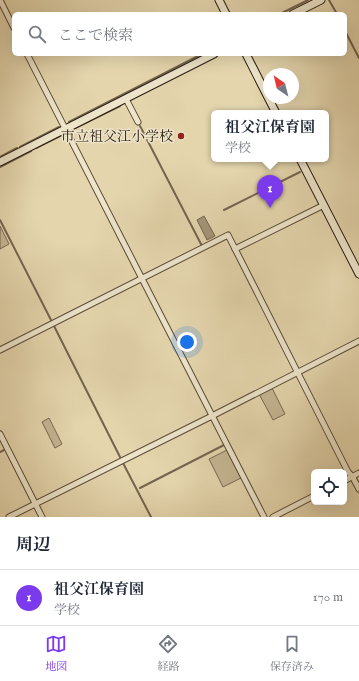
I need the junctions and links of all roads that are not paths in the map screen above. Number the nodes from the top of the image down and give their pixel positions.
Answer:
1 (0, 0) edge
2 (219, 0) edge
3 (321, 0) edge
4 (225, 12) edge
5 (297, 12) edge
6 (12, 24) edge
7 (28, 56) edge
8 (210, 56) edge
9 (247, 56) edge
10 (126, 99) junction
11 (274, 110) edge
12 (138, 122) dead end
13 (65, 130) junction
14 (0, 162) edge
15 (302, 162) edge
16 (324, 205) junction
17 (235, 249) junction
18 (357, 264) edge
19 (359, 274) edge
20 (142, 279) junction
21 (359, 341) edge
22 (0, 350) edge
23 (298, 372) junction
24 (212, 416) junction
25 (0, 434) edge
26 (359, 473) edge
27 (352, 476) junction
28 (347, 479) edge
29 (359, 489) edge
30 (311, 498) edge
31 (35, 504) junction
32 (9, 517) edge
33 (42, 517) edge
34 (264, 517) edge
35 (273, 517) edge

1 - 6 street
2 - 4 street
3 - 5 street
7 - 13 street
8 - 10 street
9 - 11 street
10 - 12 street
10 - 13 street
13 - 14 street
13 - 20 street
15 - 16 street
16 - 17 street
16 - 18 street
17 - 20 street
17 - 23 street
18 - 19 street
20 - 22 street
20 - 24 street
21 - 23 street
23 - 24 street
23 - 27 street
24 - 31 street
24 - 34 street
25 - 31 street
26 - 27 street
27 - 28 street
27 - 29 street
30 - 35 street
31 - 32 street
31 - 33 street

